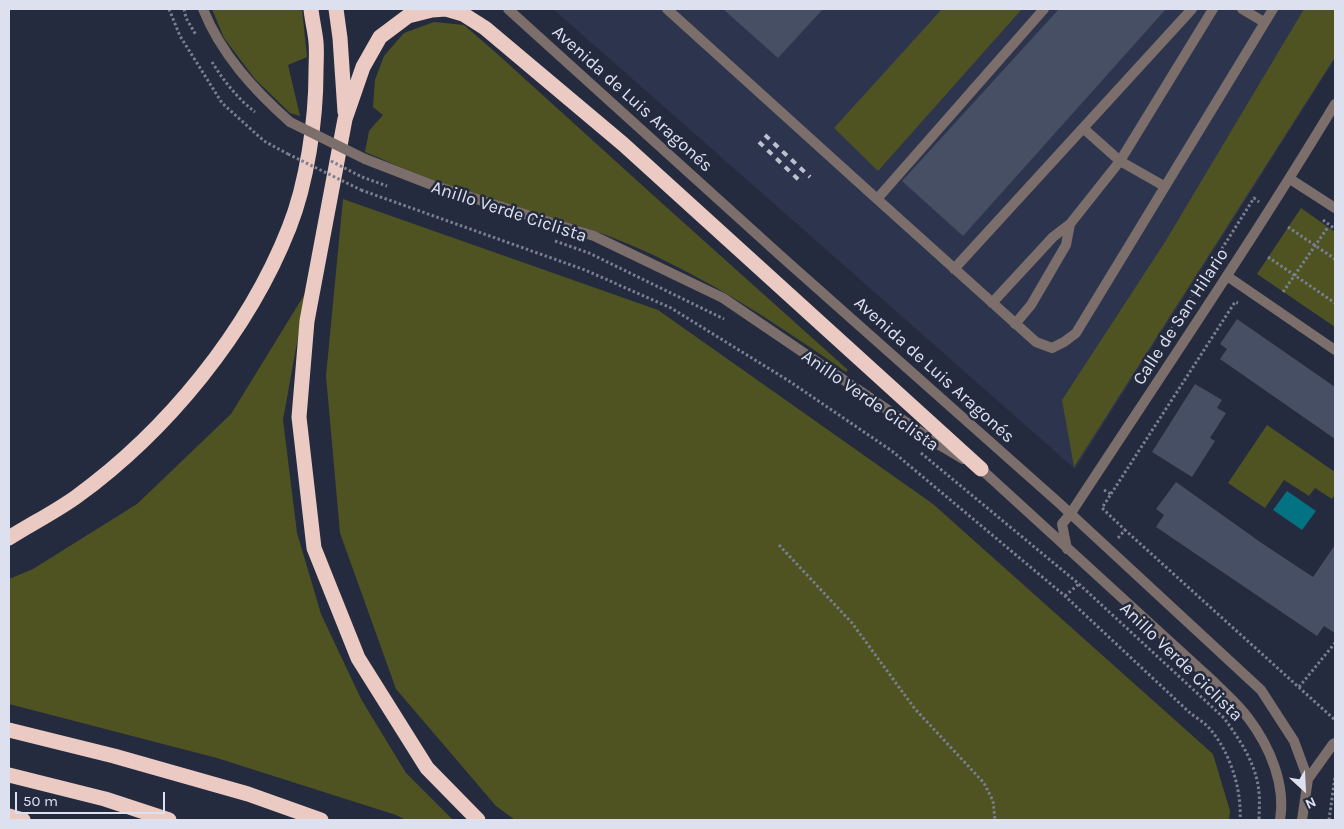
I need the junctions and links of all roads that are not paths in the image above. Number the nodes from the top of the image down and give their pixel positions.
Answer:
1 (203, 9) edge
2 (311, 9) edge
3 (336, 9) edge
4 (508, 9) edge
5 (667, 9) edge
6 (1044, 9) edge
7 (1192, 9) edge
8 (1213, 9) edge
9 (1242, 9) edge
10 (1273, 9) edge
11 (1264, 22) junction
12 (1335, 104) edge
13 (345, 118) junction
14 (1083, 128) junction
15 (1120, 161) junction
16 (1290, 178) junction
17 (1164, 186) junction
18 (877, 200) junction
19 (1335, 208) edge
20 (1070, 224) junction
21 (954, 269) junction
22 (1227, 276) junction
23 (992, 303) junction
24 (1015, 324) junction
25 (1335, 350) edge
26 (981, 469) junction
27 (1071, 513) junction
28 (1038, 522) junction
29 (1062, 524) junction
30 (9, 538) edge
31 (1067, 548) junction
32 (9, 730) edge
33 (1335, 743) edge
34 (9, 775) edge
35 (1308, 778) junction
36 (9, 816) edge
37 (23, 820) edge
38 (170, 820) edge
39 (321, 820) edge
40 (478, 820) edge
41 (1280, 820) edge
42 (1302, 820) edge

1 - 26 street, bridge
2 - 30 highway
3 - 13 highway
4 - 27 street, Avenida de Luis Aragonés
5 - 18 street
6 - 18 street
7 - 14 street
8 - 15 street
9 - 11 street
10 - 11 street
11 - 17 street
12 - 16 street, Calle de San Hilario
13 - 26 highway
13 - 40 highway
14 - 15 street
14 - 21 street
15 - 17 street
15 - 20 street
16 - 19 street
16 - 22 street, Calle de San Hilario
17 - 24 street
18 - 21 street
20 - 23 street
20 - 24 street
21 - 23 street
22 - 25 street
22 - 27 street, Calle de San Hilario
23 - 24 street
26 - 28 street
27 - 29 street, Calle de San Hilario
27 - 35 street, Avenida de Luis Aragonés
28 - 29 street
28 - 31 street
29 - 31 street
31 - 41 street
32 - 39 highway
33 - 35 street
34 - 38 highway
35 - 42 street
36 - 37 highway

